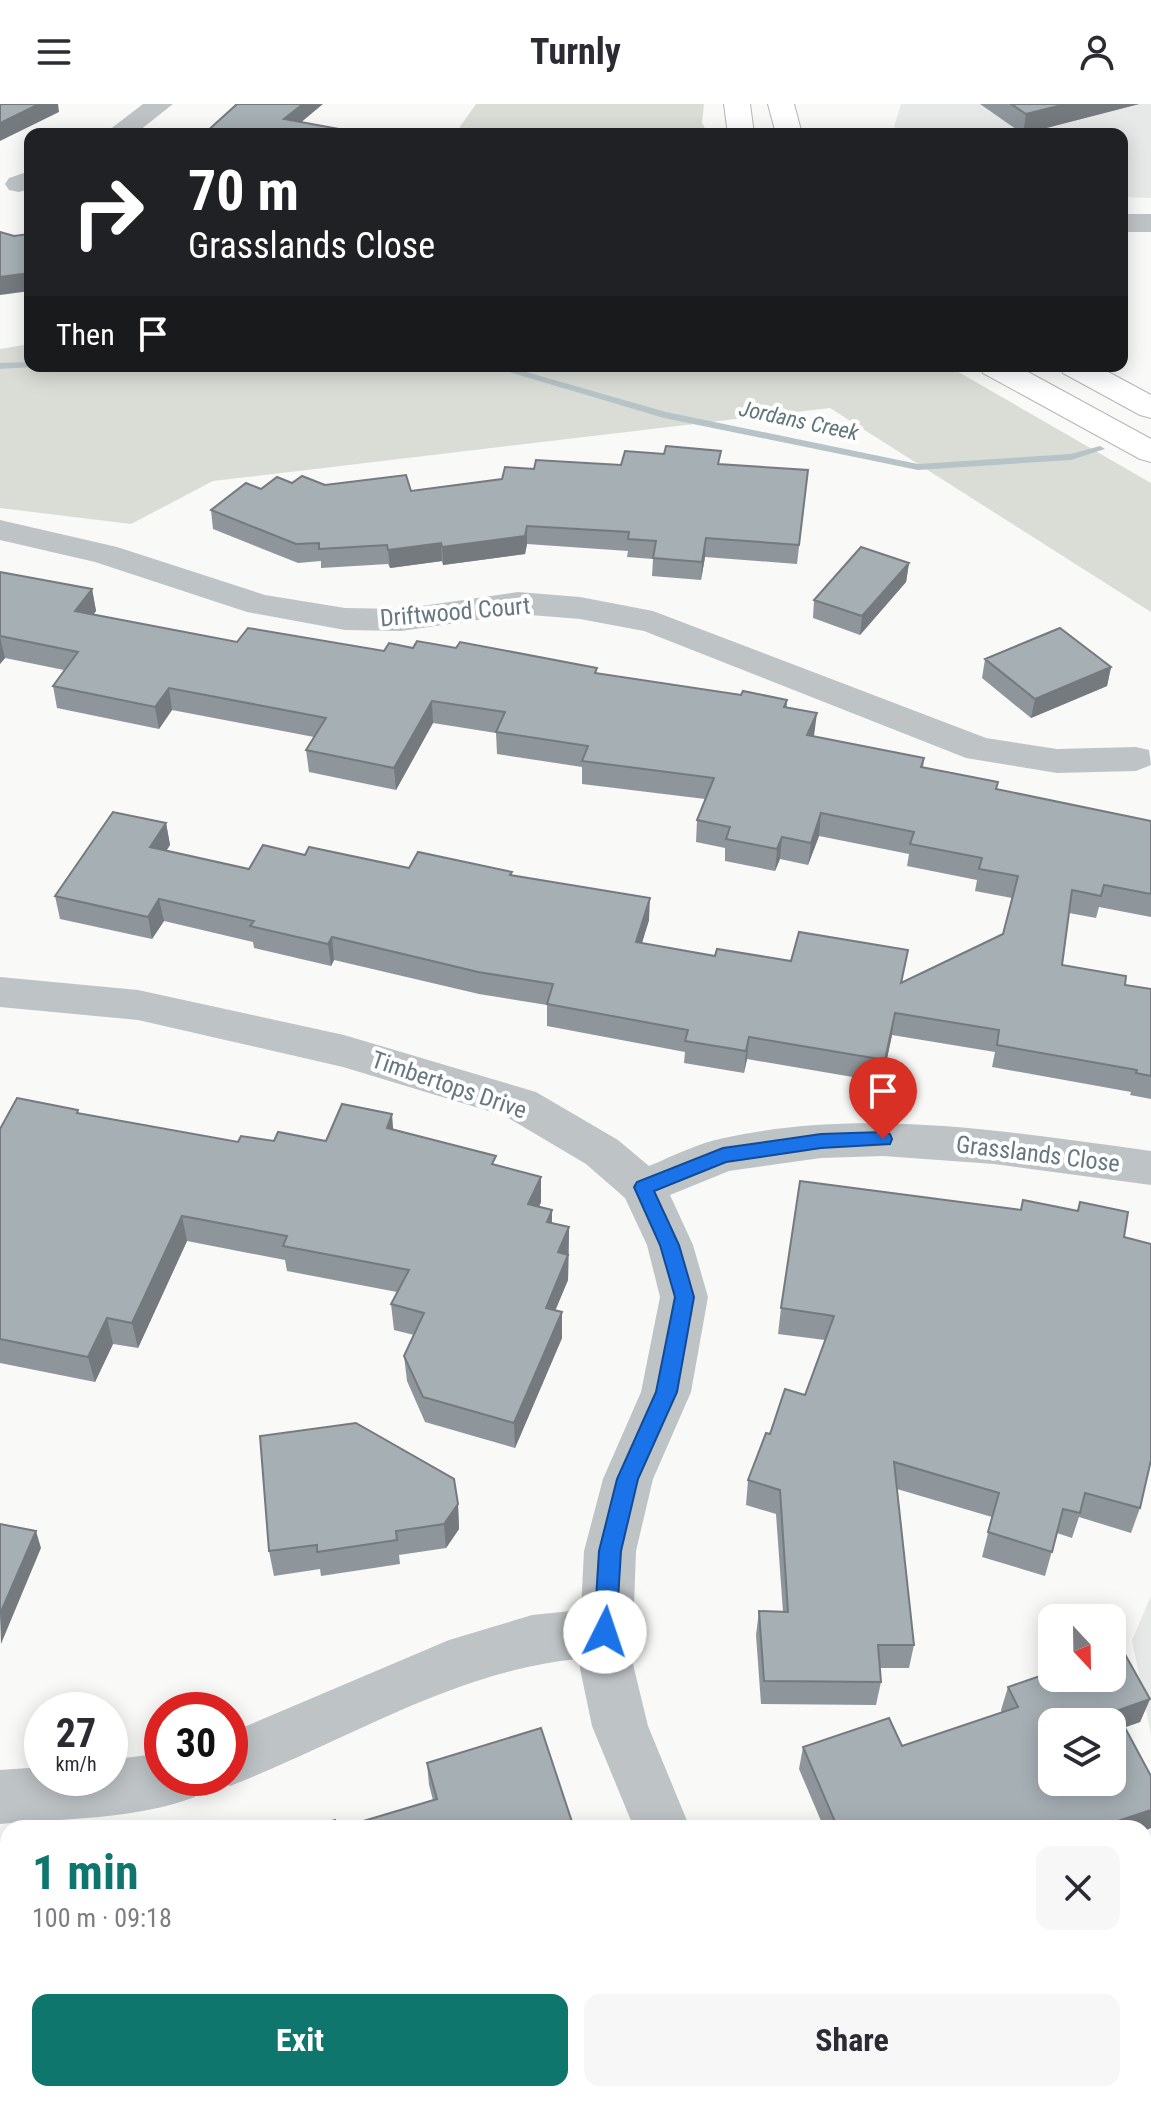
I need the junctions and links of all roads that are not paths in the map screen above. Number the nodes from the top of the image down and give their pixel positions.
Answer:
1 (160, 104) edge
2 (737, 104) edge
3 (781, 104) edge
4 (126, 128) edge
5 (740, 128) edge
6 (787, 128) edge
7 (1128, 223) edge
8 (1151, 223) edge
9 (1005, 372) edge
10 (1085, 372) edge
11 (1151, 408) edge
12 (1151, 452) edge
13 (0, 530) edge
14 (1136, 759) dead end
15 (0, 992) edge
16 (1151, 1168) edge
17 (643, 1187) junction
18 (605, 1632) junction
19 (248, 1752) edge
20 (144, 1782) edge
21 (0, 1797) edge
22 (659, 1820) edge

1 - 4 street
2 - 5 highway
3 - 6 highway
7 - 8 street
9 - 12 highway
10 - 11 highway
13 - 14 street, Driftwood Court
15 - 17 street, Timbertops Drive
16 - 17 street, Grasslands Close
17 - 18 street, Timbertops Drive
18 - 19 street
18 - 22 street, Timbertops Drive
20 - 21 street

